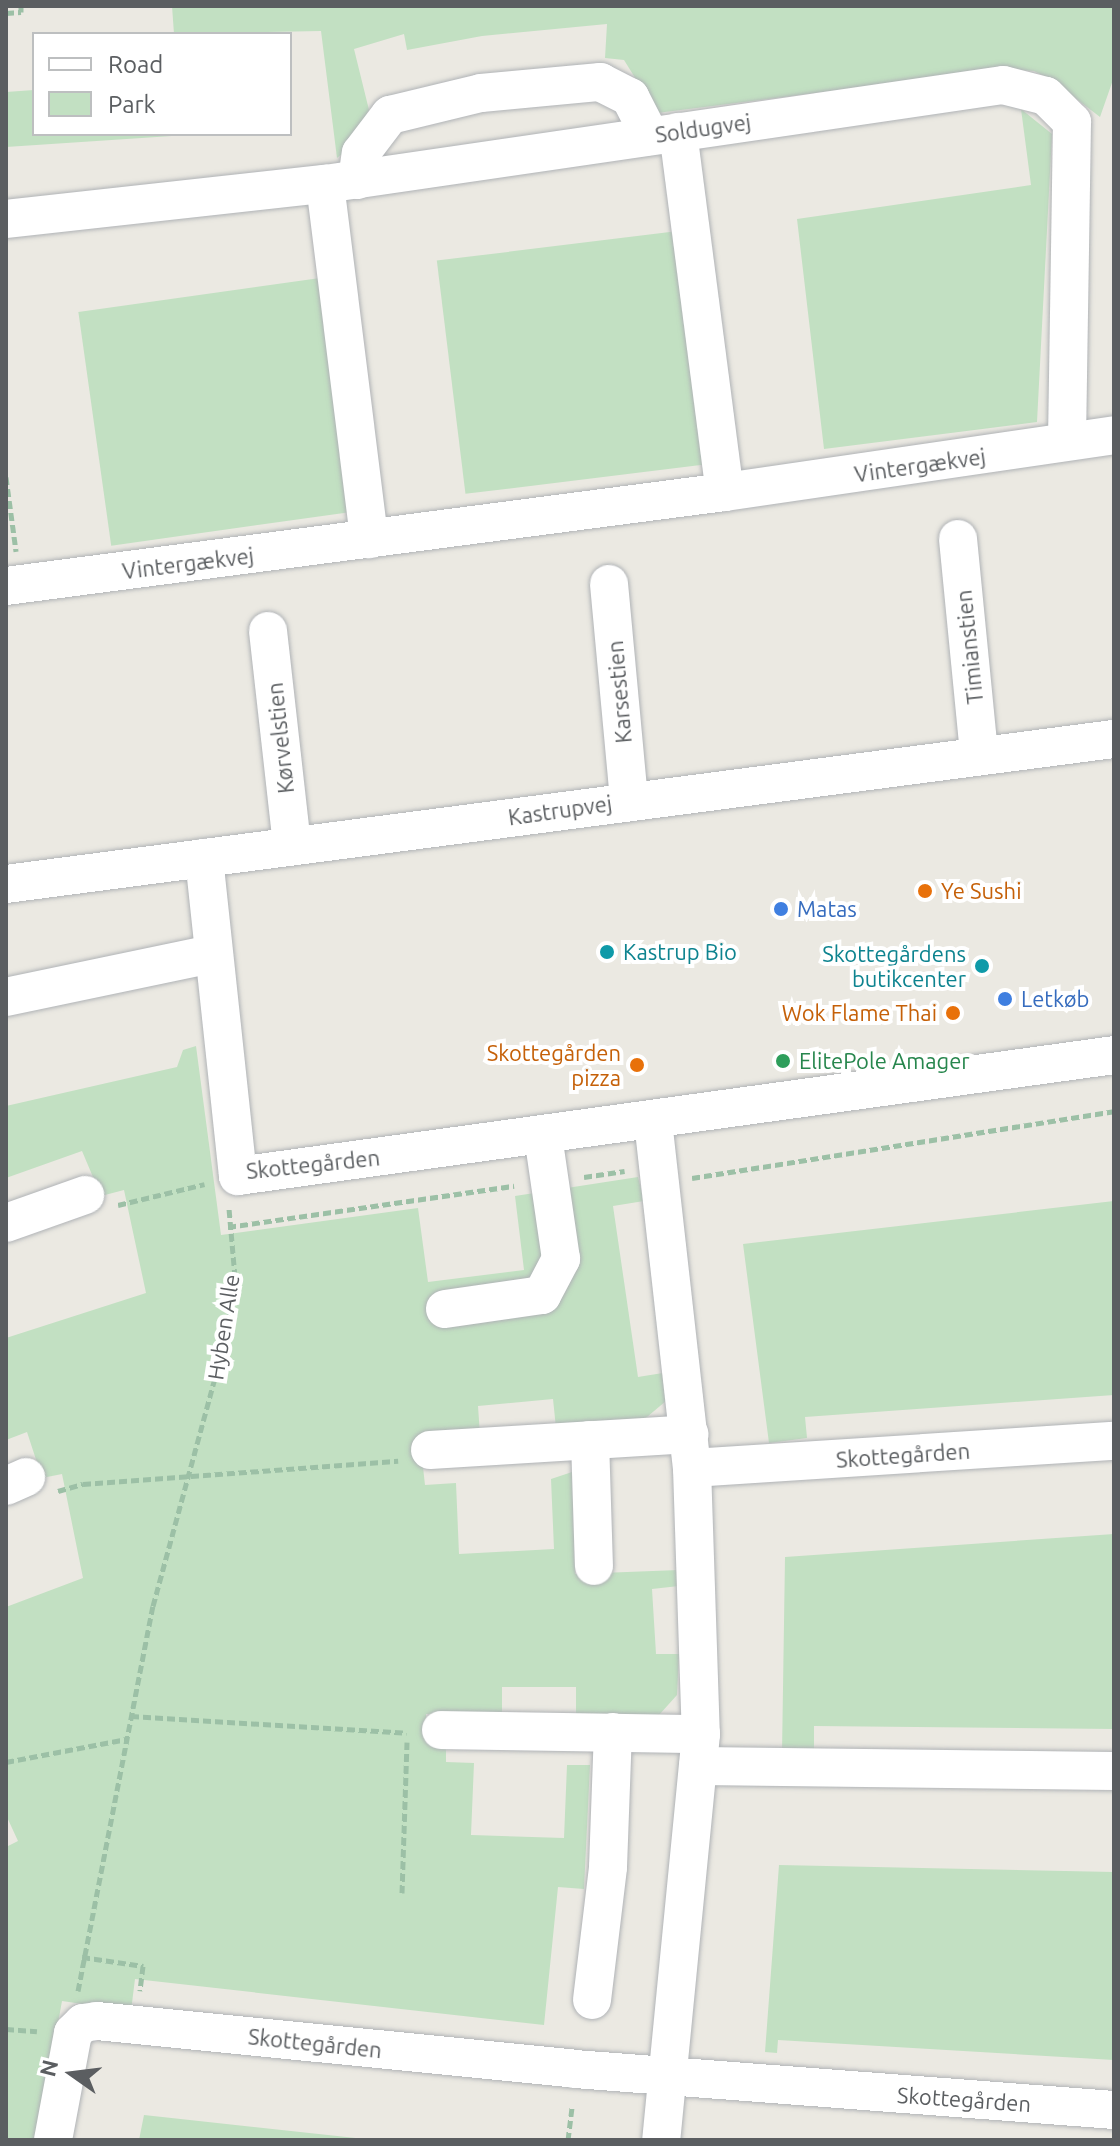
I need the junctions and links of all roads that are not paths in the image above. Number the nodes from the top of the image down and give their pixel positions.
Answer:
1 (664, 134) junction
2 (341, 182) junction
3 (6, 219) edge
4 (1114, 435) edge
5 (1067, 441) junction
6 (725, 492) junction
7 (369, 539) junction
8 (958, 539) dead end
9 (609, 584) dead end
10 (13, 585) edge
11 (268, 631) dead end
12 (1114, 739) edge
13 (979, 755) junction
14 (629, 800) junction
15 (292, 845) junction
16 (204, 858) junction
17 (6, 884) edge
18 (212, 954) junction
19 (6, 997) edge
20 (1114, 1055) edge
21 (653, 1121) junction
22 (543, 1136) junction
23 (85, 1195) road end
24 (6, 1223) edge
25 (445, 1309) dead end
26 (590, 1440) junction
27 (1114, 1441) edge
28 (430, 1450) road end
29 (691, 1451) junction
30 (594, 1566) dead end
31 (424, 1731) road end
32 (613, 1732) junction
33 (700, 1750) junction
34 (1114, 1771) edge
35 (592, 2000) dead end
36 (670, 2077) junction
37 (1114, 2110) edge
38 (53, 2140) edge
39 (661, 2140) edge

1 - 2 street, Soldugvej
1 - 2 street
1 - 5 street, Soldugvej
1 - 6 street
2 - 3 street, Soldugvej
2 - 7 street
4 - 5 street, Vintergækvej
5 - 6 street, Vintergækvej
6 - 7 street, Vintergækvej
7 - 10 street, Vintergækvej
8 - 13 street, Timianstien
9 - 14 street, Karsestien
11 - 15 street, Kørvelstien
12 - 13 street, Kastrupvej
13 - 14 street, Kastrupvej
14 - 15 street, Kastrupvej
15 - 16 street, Kastrupvej
16 - 17 street, Kastrupvej
16 - 18 street, Skottegården
18 - 19 street
18 - 22 street, Skottegården
20 - 21 street, Skottegården
21 - 22 street, Skottegården
21 - 29 street
22 - 25 street
23 - 24 street
26 - 28 street, Skottegården
26 - 29 street, Skottegården
26 - 30 street
27 - 29 street, Skottegården
29 - 33 street
31 - 32 street
32 - 33 street
32 - 35 street
33 - 34 street
33 - 36 street
36 - 37 street, Skottegården
36 - 38 street, Skottegården
36 - 39 street

